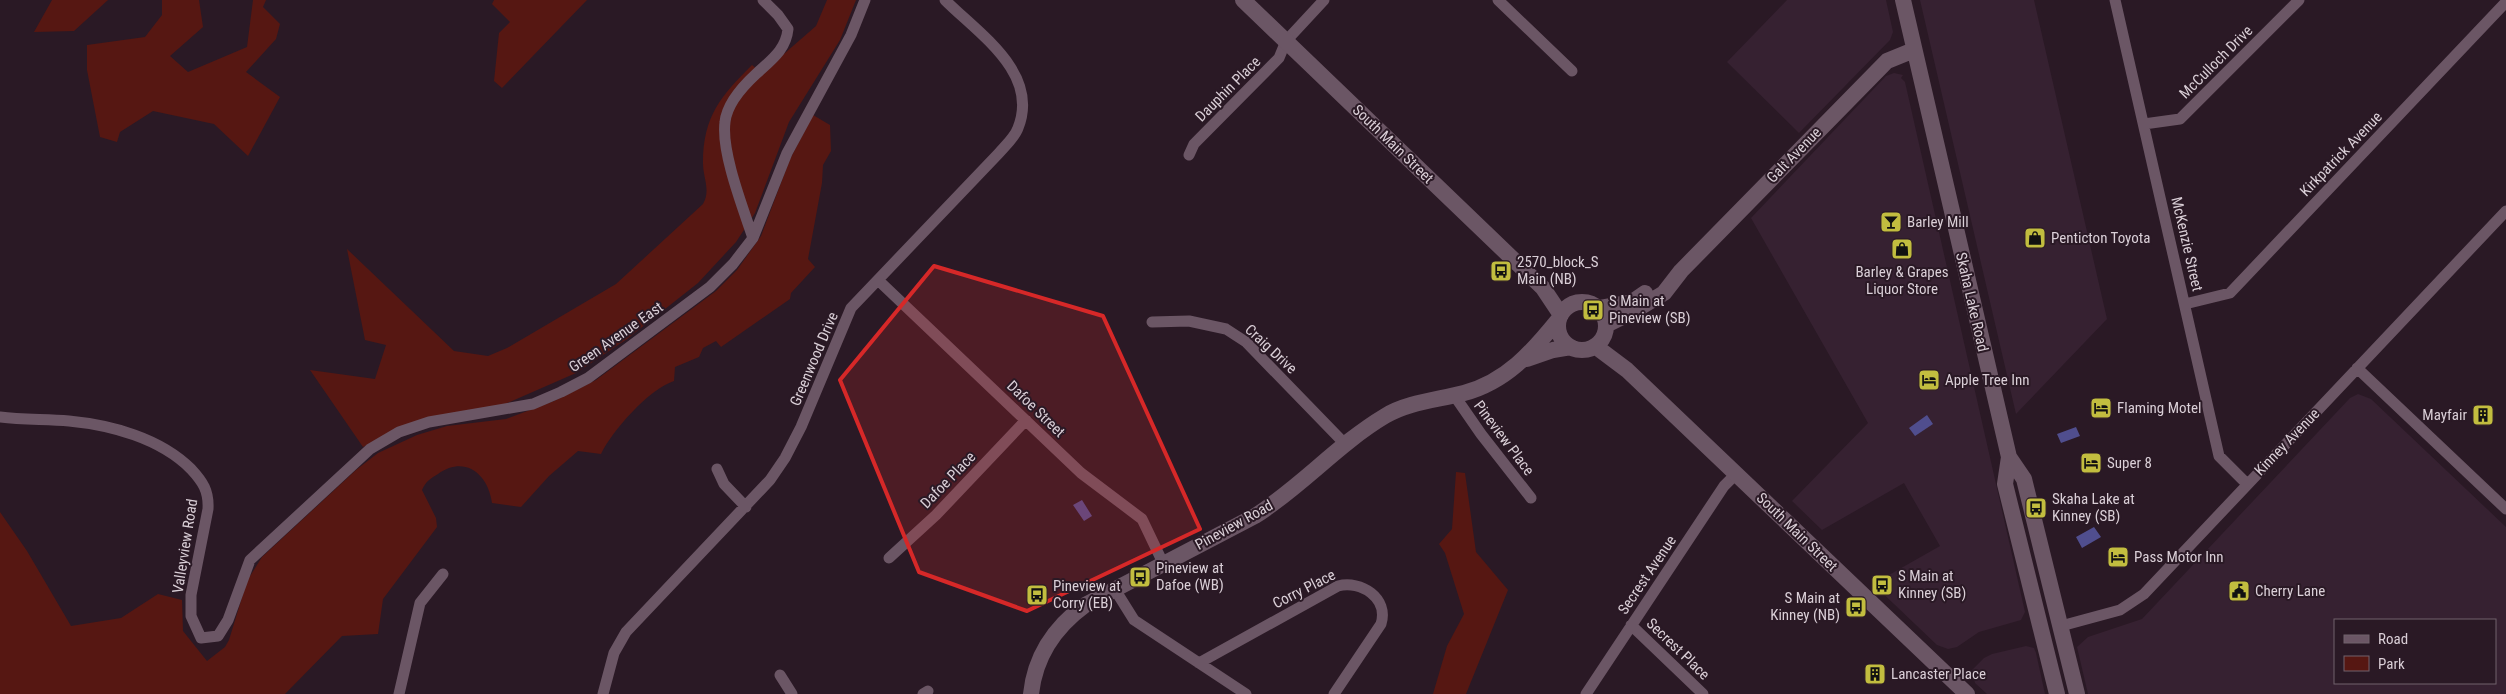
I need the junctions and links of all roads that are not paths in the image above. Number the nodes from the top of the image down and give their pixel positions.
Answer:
1 (763, 0) edge
2 (865, 0) edge
3 (946, 0) edge
4 (1243, 0) edge
5 (1324, 0) edge
6 (1498, 0) edge
7 (1903, 0) edge
8 (2115, 0) edge
9 (2299, 0) edge
10 (2506, 2) edge
11 (1286, 41) junction
12 (1914, 50) junction
13 (1882, 65) junction
14 (1919, 70) junction
15 (1572, 71) dead end
16 (2144, 124) junction
17 (1188, 155) dead end
18 (2506, 211) edge
19 (752, 238) junction
20 (1681, 272) junction
21 (878, 280) junction
22 (1543, 288) junction
23 (1575, 303) junction
24 (2185, 304) junction
25 (1599, 308) junction
26 (1560, 318) junction
27 (1152, 322) dead end
28 (1606, 328) junction
29 (1595, 346) junction
30 (1570, 347) junction
31 (1523, 361) junction
32 (2357, 368) junction
33 (1628, 370) junction
34 (1454, 395) junction
35 (0, 417) edge
36 (1026, 420) junction
37 (1346, 445) junction
38 (2009, 457) junction
39 (717, 469) dead end
40 (1736, 474) junction
41 (2247, 484) junction
42 (1531, 498) dead end
43 (746, 507) junction
44 (2506, 509) edge
45 (889, 558) dead end
46 (1163, 563) junction
47 (442, 574) dead end
48 (1114, 588) junction
49 (1631, 625) junction
50 (2061, 626) junction
51 (2042, 629) junction
52 (218, 636) joint
53 (1199, 663) junction
54 (780, 675) dead end
55 (399, 694) edge
56 (603, 694) edge
57 (792, 694) edge
58 (1031, 694) edge
59 (1246, 694) edge
60 (1334, 694) edge
61 (1586, 694) edge
62 (1703, 694) edge
63 (1967, 694) edge
64 (2057, 694) edge
65 (2077, 694) edge

1 - 19 street
2 - 19 street, Green Avenue East
3 - 21 street, Greenwood Drive
4 - 11 street, South Main Street
5 - 11 street, Dauphin Place
6 - 15 street
7 - 12 street, Skaha Lake Road
8 - 16 street, McKenzie Street
9 - 16 street, McCulloch Drive
10 - 24 street, Kirkpatrick Avenue
11 - 17 street, Dauphin Place
11 - 22 street, South Main Street
12 - 13 street, Galt Avenue
12 - 14 street, Skaha Lake Road
13 - 14 street
13 - 20 street, Galt Avenue
14 - 38 street, Skaha Lake Road
16 - 24 street, McKenzie Street
18 - 32 street, Kinney Avenue
19 - 52 street, Green Avenue East
20 - 25 street, Galt Avenue
20 - 28 street, Galt Avenue
21 - 36 street, Dafoe Street
21 - 43 street, Greenwood Drive
22 - 23 street, South Main Street
22 - 26 street, South Main Street
23 - 25 street
23 - 26 street
24 - 41 street, McKenzie Street
25 - 28 street
26 - 30 street
26 - 31 street, Pineview Road
27 - 37 street, Craig Drive
28 - 29 street
28 - 33 street, South Main Street
29 - 30 street
29 - 33 street, South Main Street
30 - 31 street, Pineview Road
31 - 34 street, Pineview Road
32 - 41 street, Kinney Avenue
32 - 44 street
33 - 40 street, South Main Street
34 - 37 street, Pineview Road
34 - 42 street, Pineview Place
35 - 52 street, Valleyview Road
36 - 45 street, Dafoe Place
36 - 46 street, Dafoe Street
37 - 46 street, Pineview Road
38 - 50 street, Skaha Lake Road
38 - 51 street, Skaha Lake Road
39 - 43 street
40 - 49 street, Secrest Avenue
40 - 63 street, South Main Street
41 - 50 street, Kinney Avenue
43 - 56 street, Greenwood Drive
46 - 48 street, Pineview Road
47 - 55 street
48 - 53 street
48 - 58 street, Pineview Road
49 - 61 street, Secrest Avenue
49 - 62 street, Secrest Place
50 - 51 street, Kinney Avenue
50 - 65 street, Skaha Lake Road
51 - 64 street, Skaha Lake Road
53 - 59 street
53 - 60 street, Corry Place
54 - 57 street

